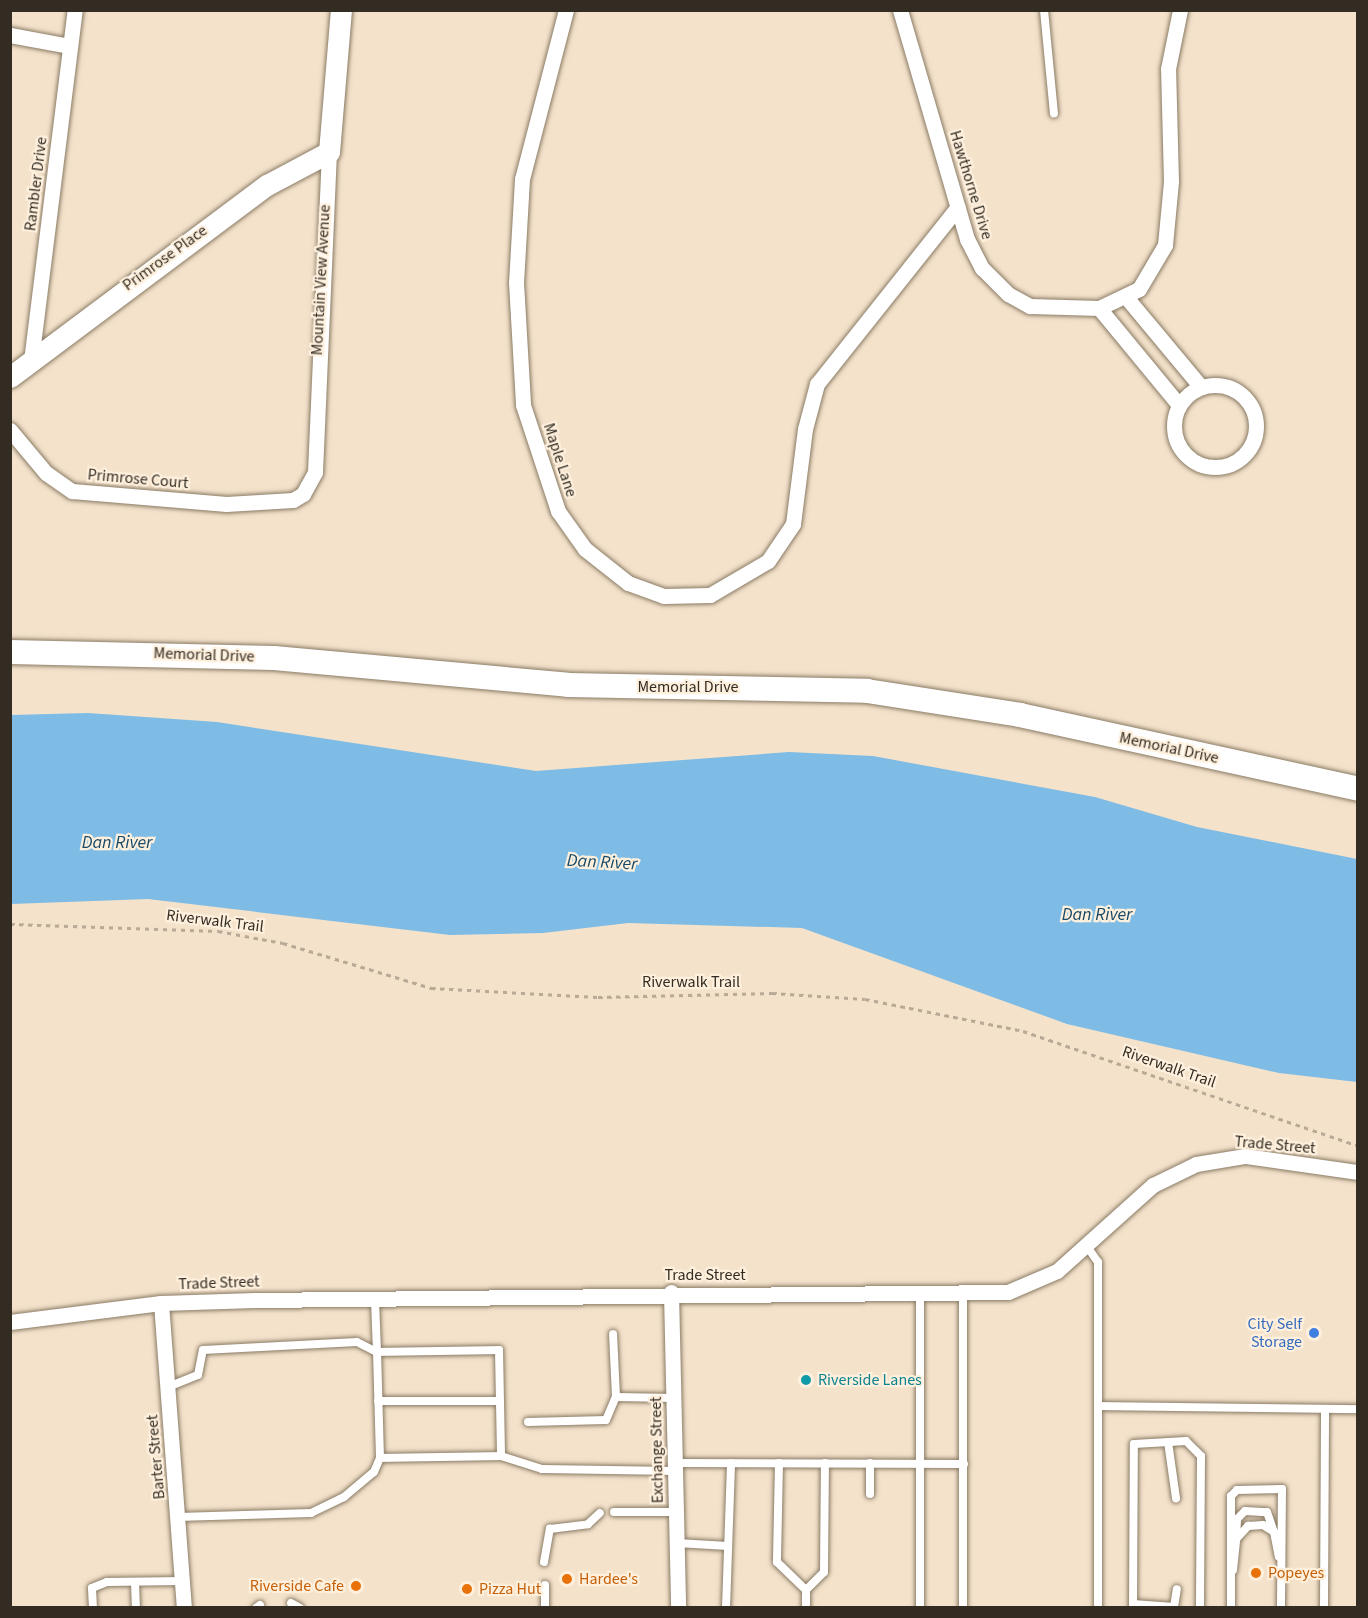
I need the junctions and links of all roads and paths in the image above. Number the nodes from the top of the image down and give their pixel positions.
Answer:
1 (75, 10) edge
2 (341, 10) edge
3 (566, 10) edge
4 (900, 10) edge
5 (1044, 10) edge
6 (1180, 10) edge
7 (10, 35) edge
8 (70, 46) junction
9 (1054, 114) dead end
10 (329, 152) junction
11 (958, 207) junction
12 (1126, 297) junction
13 (1099, 308) junction
14 (31, 361) junction
15 (10, 377) edge
16 (1201, 387) junction
17 (1179, 405) junction
18 (10, 430) edge
19 (252, 502) joint
20 (10, 652) edge
21 (1358, 789) edge
22 (10, 924) edge
23 (1358, 1146) edge
24 (1358, 1172) edge
25 (1086, 1245) junction
26 (920, 1292) junction
27 (963, 1292) junction
28 (671, 1293) junction
29 (375, 1299) junction
30 (161, 1304) junction
31 (10, 1322) edge
32 (613, 1334) dead end
33 (378, 1352) junction
34 (168, 1387) junction
35 (616, 1397) junction
36 (674, 1398) junction
37 (378, 1401) junction
38 (500, 1401) junction
39 (1098, 1406) junction
40 (1324, 1409) junction
41 (1358, 1409) edge
42 (528, 1422) dead end
43 (1168, 1442) junction
44 (501, 1456) junction
45 (380, 1458) junction
46 (731, 1463) junction
47 (779, 1463) junction
48 (870, 1463) junction
49 (825, 1464) junction
50 (921, 1464) junction
51 (964, 1464) junction
52 (676, 1467) junction
53 (870, 1494) dead end
54 (1176, 1498) dead end
55 (614, 1512) dead end
56 (677, 1512) junction
57 (600, 1513) dead end
58 (178, 1517) junction
59 (1274, 1532) junction
60 (1236, 1539) junction
61 (677, 1543) junction
62 (728, 1546) junction
63 (544, 1562) dead end
64 (1282, 1574) junction
65 (182, 1581) junction
66 (135, 1582) junction
67 (1230, 1582) junction
68 (545, 1585) dead end
69 (1177, 1589) dead end
70 (806, 1590) junction
71 (291, 1603) dead end
72 (1133, 1606) edge
73 (93, 1608) edge
74 (136, 1608) edge
75 (184, 1608) edge
76 (300, 1608) edge
77 (545, 1608) edge
78 (678, 1608) edge
79 (726, 1608) edge
80 (806, 1608) edge
81 (920, 1608) edge
82 (963, 1608) edge
83 (1098, 1608) edge
84 (1200, 1608) edge
85 (1231, 1608) edge
86 (1281, 1608) edge
87 (1324, 1608) edge

1 - 8 street, Rambler Drive
2 - 10 street, Mountain View Avenue
3 - 11 street, Maple Lane
4 - 11 street, Hawthorne Drive
5 - 9 lane
6 - 12 street, Hawthorne Drive
7 - 8 street
8 - 14 street, Rambler Drive
10 - 14 street, Primrose Place
10 - 19 street, Mountain View Avenue
11 - 13 street, Hawthorne Drive
12 - 13 street, Hawthorne Drive
12 - 16 street
13 - 17 street
14 - 15 street, Primrose Place
16 - 17 street
16 - 17 street
18 - 19 street, Primrose Court
20 - 21 main road, Memorial Drive
22 - 23 path, Riverwalk Trail
24 - 25 street, Trade Street
25 - 27 street, Trade Street
25 - 39 lane
26 - 27 street, Trade Street
26 - 28 street, Trade Street
26 - 50 lane
27 - 51 lane
28 - 29 street, Trade Street
28 - 36 street, Exchange Street
29 - 30 street, Trade Street
29 - 33 lane
30 - 31 street, Trade Street
30 - 34 street, Barter Street
32 - 35 lane
33 - 34 lane
33 - 37 lane
33 - 38 lane
34 - 58 street, Barter Street
35 - 36 lane
35 - 42 lane
36 - 52 street, Exchange Street
37 - 38 lane
37 - 45 lane
38 - 44 lane
39 - 40 lane
39 - 83 lane
40 - 41 lane
40 - 87 lane
43 - 54 lane
43 - 72 lane
43 - 84 lane
44 - 45 lane
44 - 52 lane
45 - 58 lane
46 - 47 lane
46 - 52 lane
46 - 62 lane
47 - 49 lane
47 - 70 lane
48 - 49 lane
48 - 50 lane
48 - 53 lane
49 - 70 lane
50 - 51 lane
50 - 81 lane
51 - 82 lane
52 - 56 street, Exchange Street
55 - 56 lane
56 - 61 street, Exchange Street
57 - 63 lane
58 - 65 street, Barter Street
59 - 60 lane
59 - 60 lane
59 - 64 lane
60 - 67 lane
61 - 62 lane
61 - 78 street, Exchange Street
62 - 79 lane
64 - 67 lane
64 - 86 lane
65 - 66 lane
65 - 75 street, Barter Street
66 - 73 lane
66 - 74 lane
67 - 85 lane
68 - 77 lane
69 - 72 lane
70 - 80 lane
71 - 76 lane

